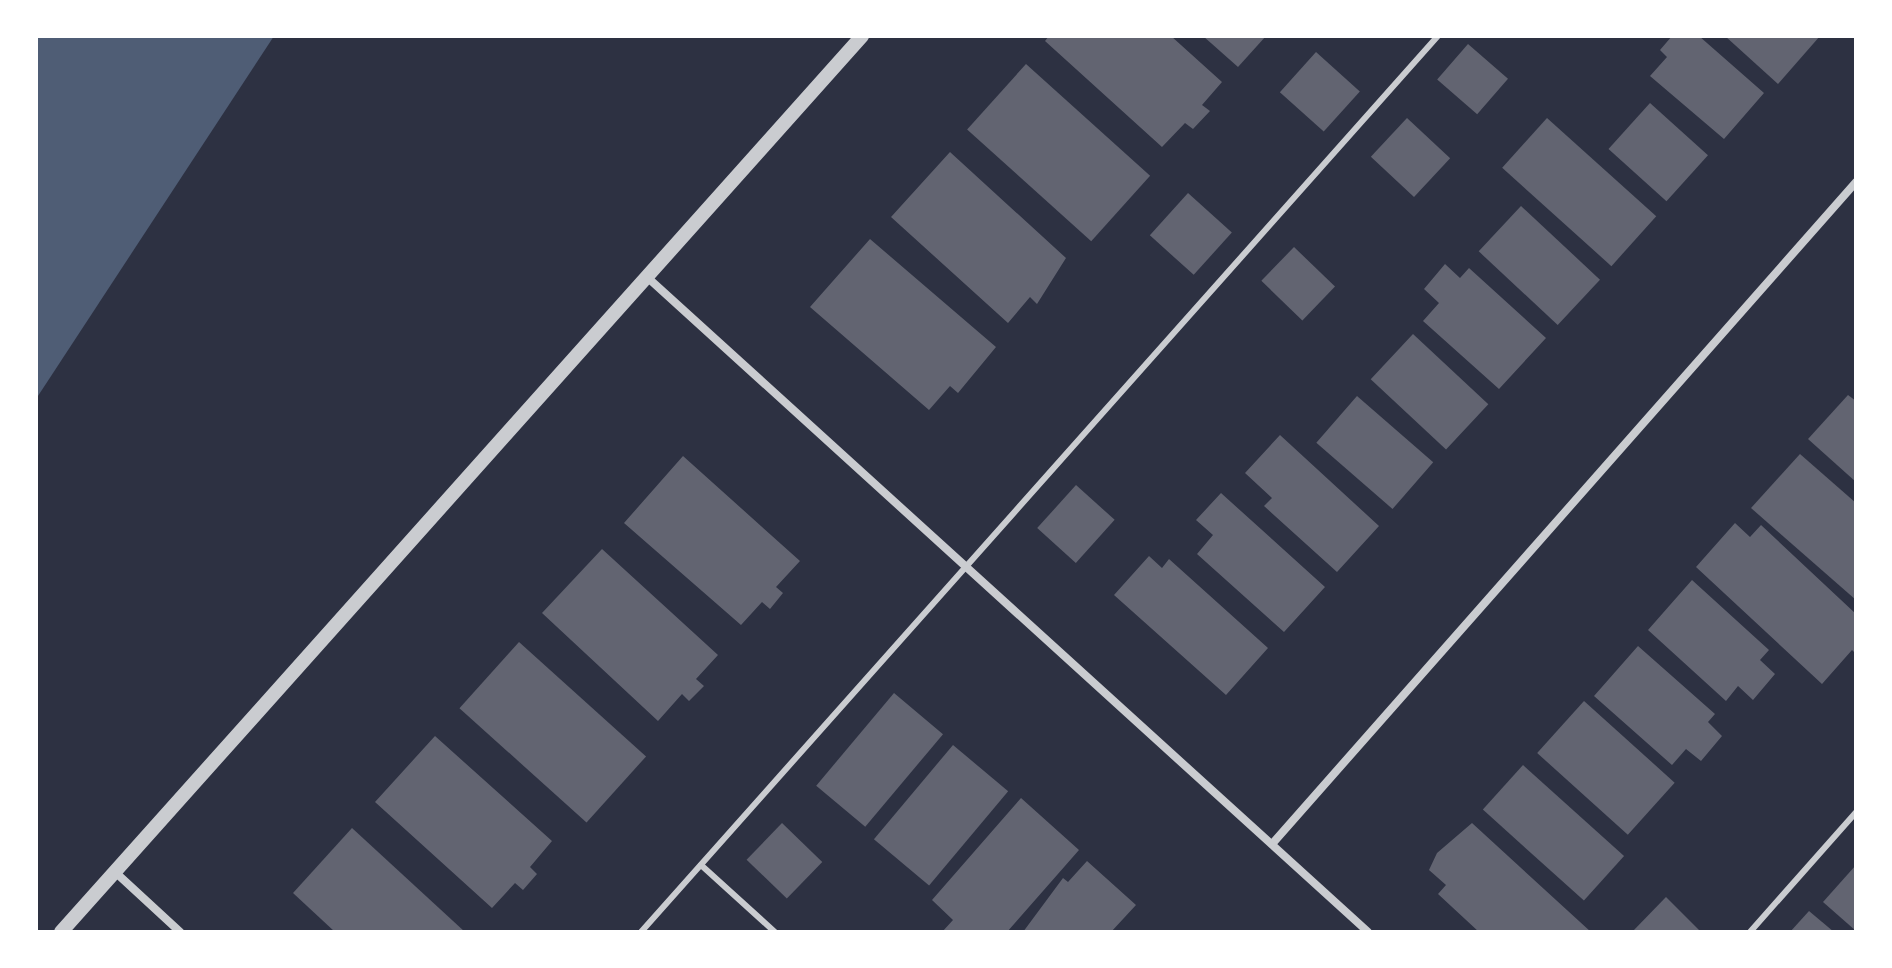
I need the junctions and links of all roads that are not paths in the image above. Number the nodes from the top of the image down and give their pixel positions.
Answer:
1 (862, 36) edge
2 (1438, 36) edge
3 (1856, 182) edge
4 (647, 277) junction
5 (966, 567) junction
6 (1856, 812) edge
7 (1272, 844) junction
8 (701, 865) junction
9 (114, 871) junction
10 (61, 932) edge
11 (180, 932) edge
12 (641, 932) edge
13 (775, 932) edge
14 (1368, 932) edge
15 (1750, 932) edge

1 - 4 street
2 - 5 lane
3 - 7 street
4 - 5 street
4 - 9 street
5 - 7 street
5 - 8 lane
6 - 15 lane
7 - 14 street
8 - 12 lane
8 - 13 lane
9 - 10 street
9 - 11 street

